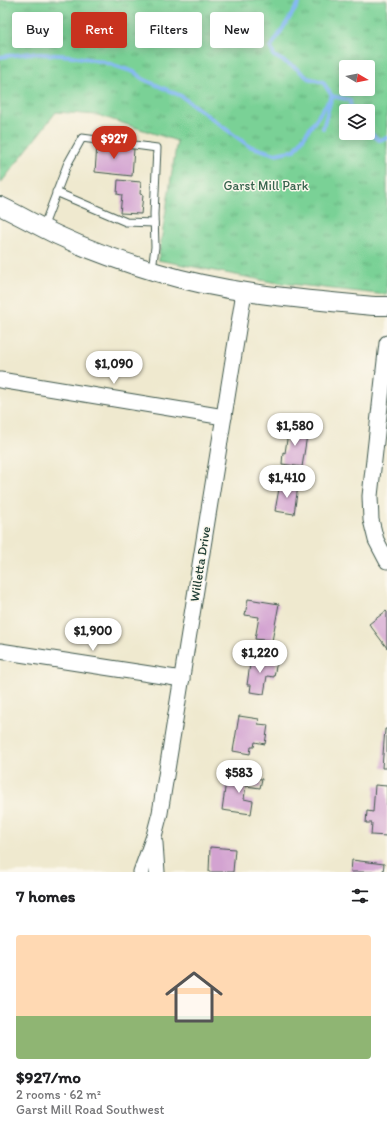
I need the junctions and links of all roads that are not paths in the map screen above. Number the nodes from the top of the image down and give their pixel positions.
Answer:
1 (56, 192) junction
2 (0, 206) edge
3 (154, 223) junction
4 (43, 228) junction
5 (152, 271) junction
6 (244, 292) junction
7 (387, 306) edge
8 (387, 343) edge
9 (0, 380) edge
10 (224, 417) junction
11 (387, 561) edge
12 (0, 651) edge
13 (182, 679) junction
14 (154, 836) junction
15 (141, 872) edge
16 (157, 872) edge

1 - 3 lane
1 - 3 lane
1 - 4 lane
2 - 4 street
3 - 5 lane
4 - 5 street
5 - 6 street
6 - 7 street
6 - 10 street, Willetta Drive
8 - 11 street
9 - 10 street
10 - 13 street, Willetta Drive
12 - 13 street
13 - 14 street, Willetta Drive
14 - 15 street
14 - 16 street

